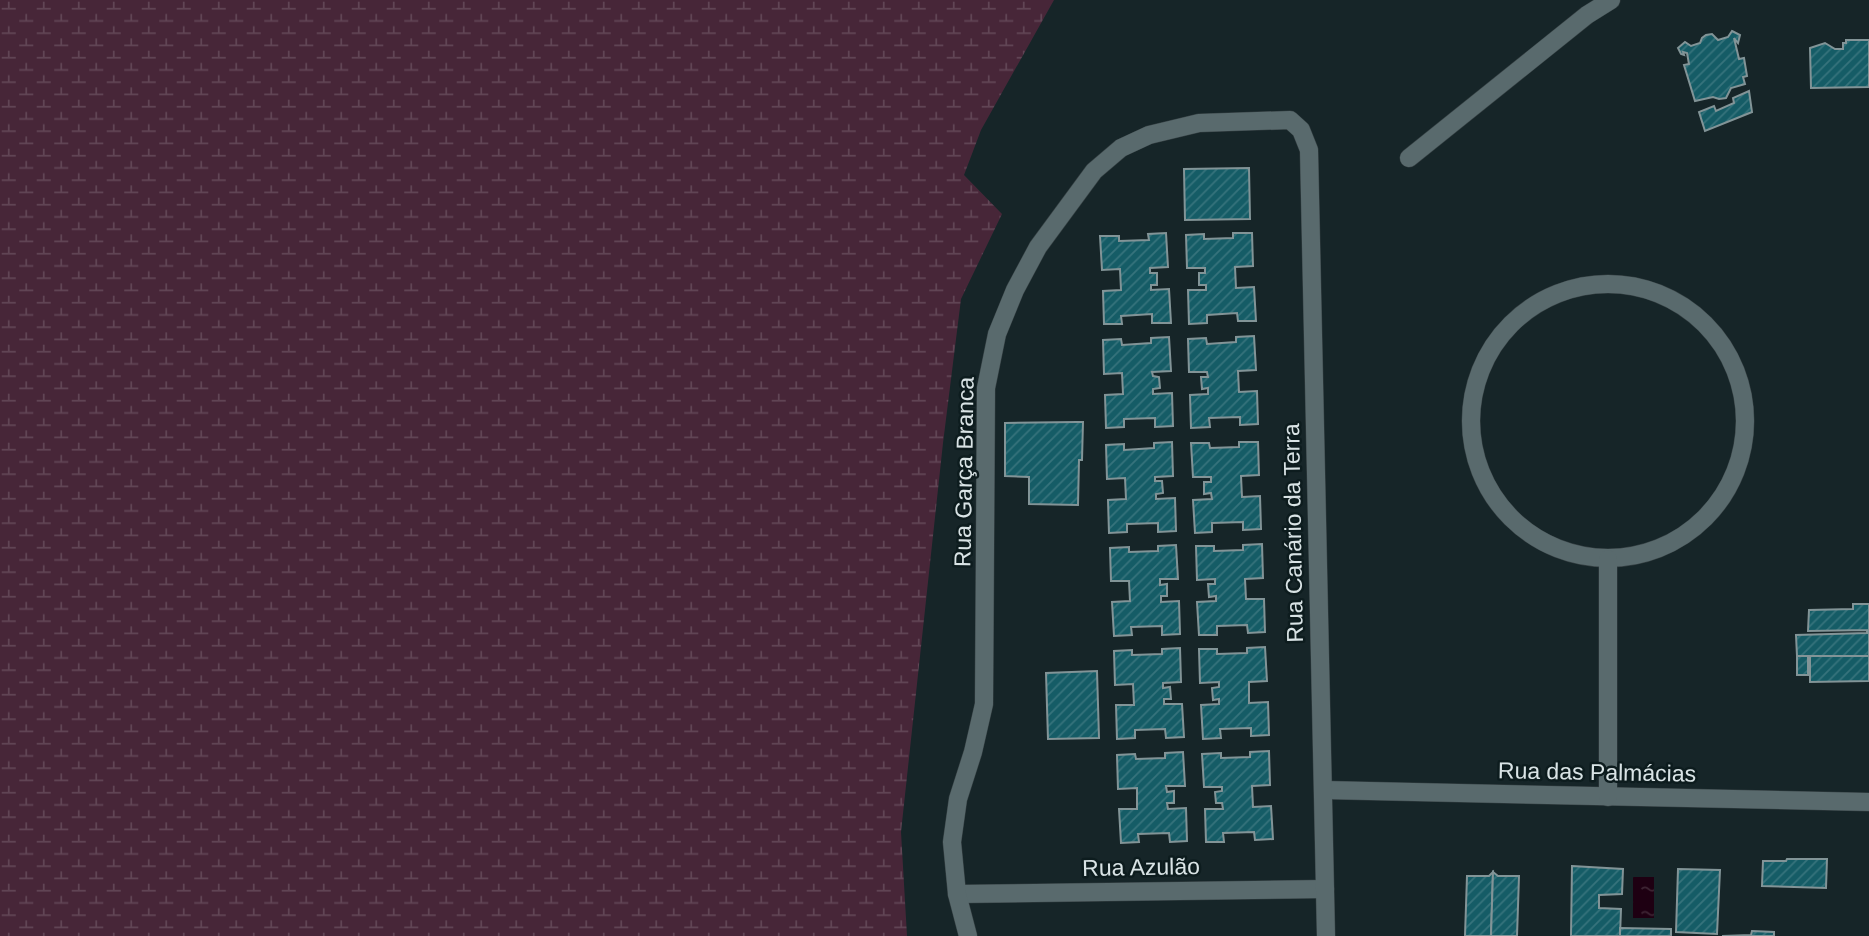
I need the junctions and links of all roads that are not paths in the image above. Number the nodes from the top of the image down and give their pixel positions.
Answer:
1 (1611, 0) edge
2 (1301, 130) joint
3 (1409, 158) dead end
4 (1608, 559) junction
5 (1324, 790) junction
6 (1608, 797) junction
7 (1869, 802) edge
8 (1325, 888) junction
9 (957, 894) junction
10 (968, 936) edge
11 (1326, 936) edge

1 - 3 street
2 - 5 street, Rua Canário da Terra
2 - 9 street, Rua Garça Branca
4 - 4 street
4 - 6 street
5 - 6 street, Rua das Palmácias
5 - 8 street, Rua Canário da Terra
6 - 7 street, Rua das Palmácias
8 - 9 street, Rua Azulão
8 - 11 street, Rua Canário da Terra
9 - 10 street, Rua Garça Branca

